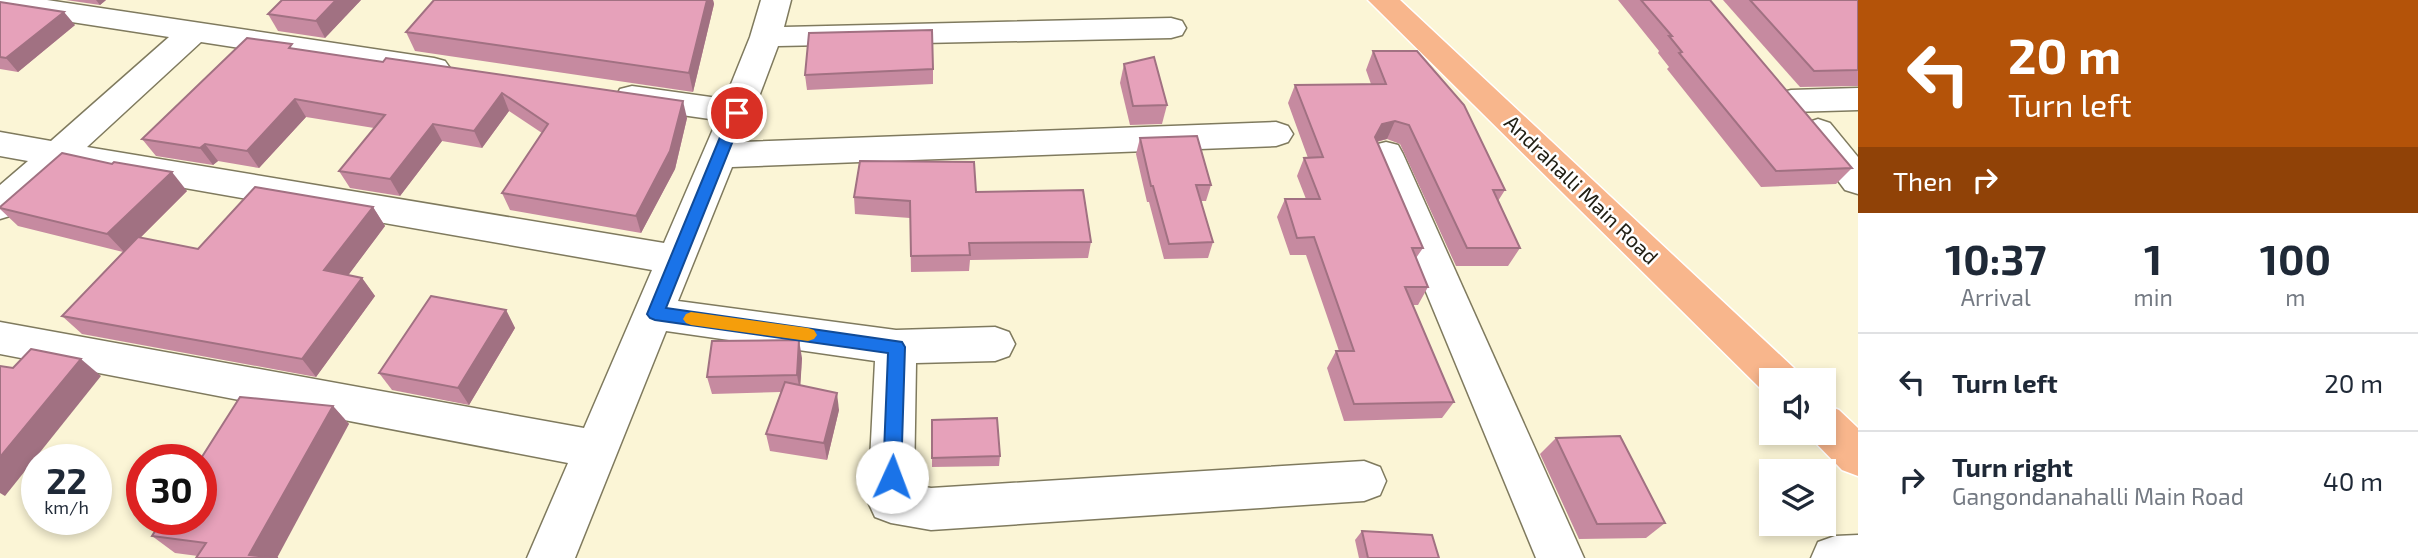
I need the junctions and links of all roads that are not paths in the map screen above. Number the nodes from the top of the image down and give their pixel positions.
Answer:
1 (776, 0) edge
2 (1383, 0) edge
3 (0, 2) edge
4 (266, 16) edge
5 (1171, 29) dead end
6 (194, 32) junction
7 (766, 37) junction
8 (242, 40) junction
9 (462, 72) edge
10 (600, 92) edge
11 (1858, 99) edge
12 (737, 113) junction
13 (1276, 134) dead end
14 (0, 144) edge
15 (60, 154) junction
16 (1386, 154) edge
17 (720, 155) junction
18 (1858, 181) edge
19 (0, 206) edge
20 (676, 260) junction
21 (655, 314) junction
22 (0, 338) edge
23 (995, 344) dead end
24 (896, 347) junction
25 (1766, 368) edge
26 (1836, 435) edge
27 (595, 449) junction
28 (1858, 456) edge
29 (1364, 481) dead end
30 (1858, 557) edge
31 (551, 558) edge
32 (1560, 558) edge
33 (1835, 558) edge

1 - 7 street
2 - 25 main road, Andrahalli Main Road
3 - 6 street
4 - 8 street
5 - 7 street
6 - 8 street
6 - 15 street
7 - 12 street
8 - 9 street
10 - 12 street
11 - 18 street
12 - 17 street
13 - 17 street
14 - 15 street
15 - 19 street
15 - 20 street
16 - 32 street
17 - 20 street
20 - 21 street
21 - 24 street
21 - 27 street
22 - 27 street
23 - 24 street
24 - 29 street
26 - 28 main road
27 - 31 street
30 - 33 street

